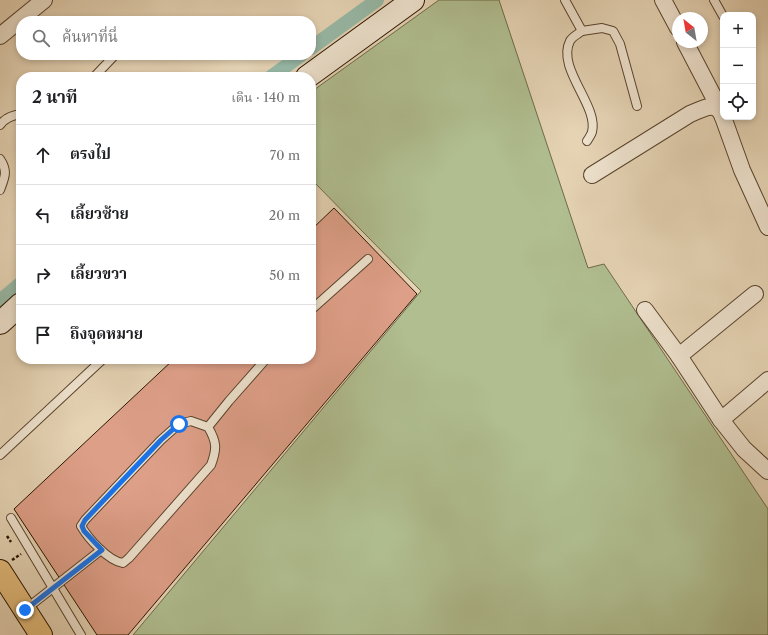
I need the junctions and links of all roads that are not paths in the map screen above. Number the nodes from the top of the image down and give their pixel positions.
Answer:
1 (44, 0) edge
2 (413, 0) edge
3 (565, 0) edge
4 (663, 0) edge
5 (714, 0) edge
6 (721, 12) edge
7 (24, 16) edge
8 (672, 17) edge
9 (16, 23) edge
10 (582, 31) junction
11 (0, 36) edge
12 (688, 48) edge
13 (110, 60) edge
14 (99, 72) edge
15 (314, 72) edge
16 (637, 106) dead end
17 (720, 111) edge
18 (720, 113) edge
19 (16, 115) edge
20 (724, 120) edge
21 (0, 125) edge
22 (588, 141) dead end
23 (0, 159) edge
24 (592, 175) dead end
25 (0, 190) edge
26 (768, 227) edge
27 (368, 259) dead end
28 (755, 294) dead end
29 (316, 306) edge
30 (16, 309) edge
31 (644, 310) dead end
32 (0, 323) edge
33 (679, 356) junction
34 (98, 364) edge
35 (262, 364) edge
36 (768, 380) edge
37 (721, 420) junction
38 (208, 427) junction
39 (0, 455) edge
40 (768, 472) edge
41 (11, 518) dead end
42 (102, 550) junction
43 (0, 571) edge
44 (53, 589) junction
45 (25, 610) junction
46 (41, 635) edge
47 (81, 635) edge

1 - 7 street
2 - 15 street
3 - 10 lane
4 - 8 street
5 - 6 lane
9 - 11 street
10 - 16 lane
10 - 22 lane
12 - 17 street
13 - 14 lane
18 - 24 street
19 - 21 lane
20 - 26 street
23 - 25 lane
27 - 29 lane
28 - 33 street
30 - 32 street
31 - 33 street
33 - 37 street
34 - 39 lane
35 - 38 lane
36 - 37 street
37 - 40 street
38 - 42 lane
38 - 42 lane
41 - 44 lane
42 - 44 lane
43 - 45 main road
44 - 45 lane
44 - 47 lane
45 - 46 main road

